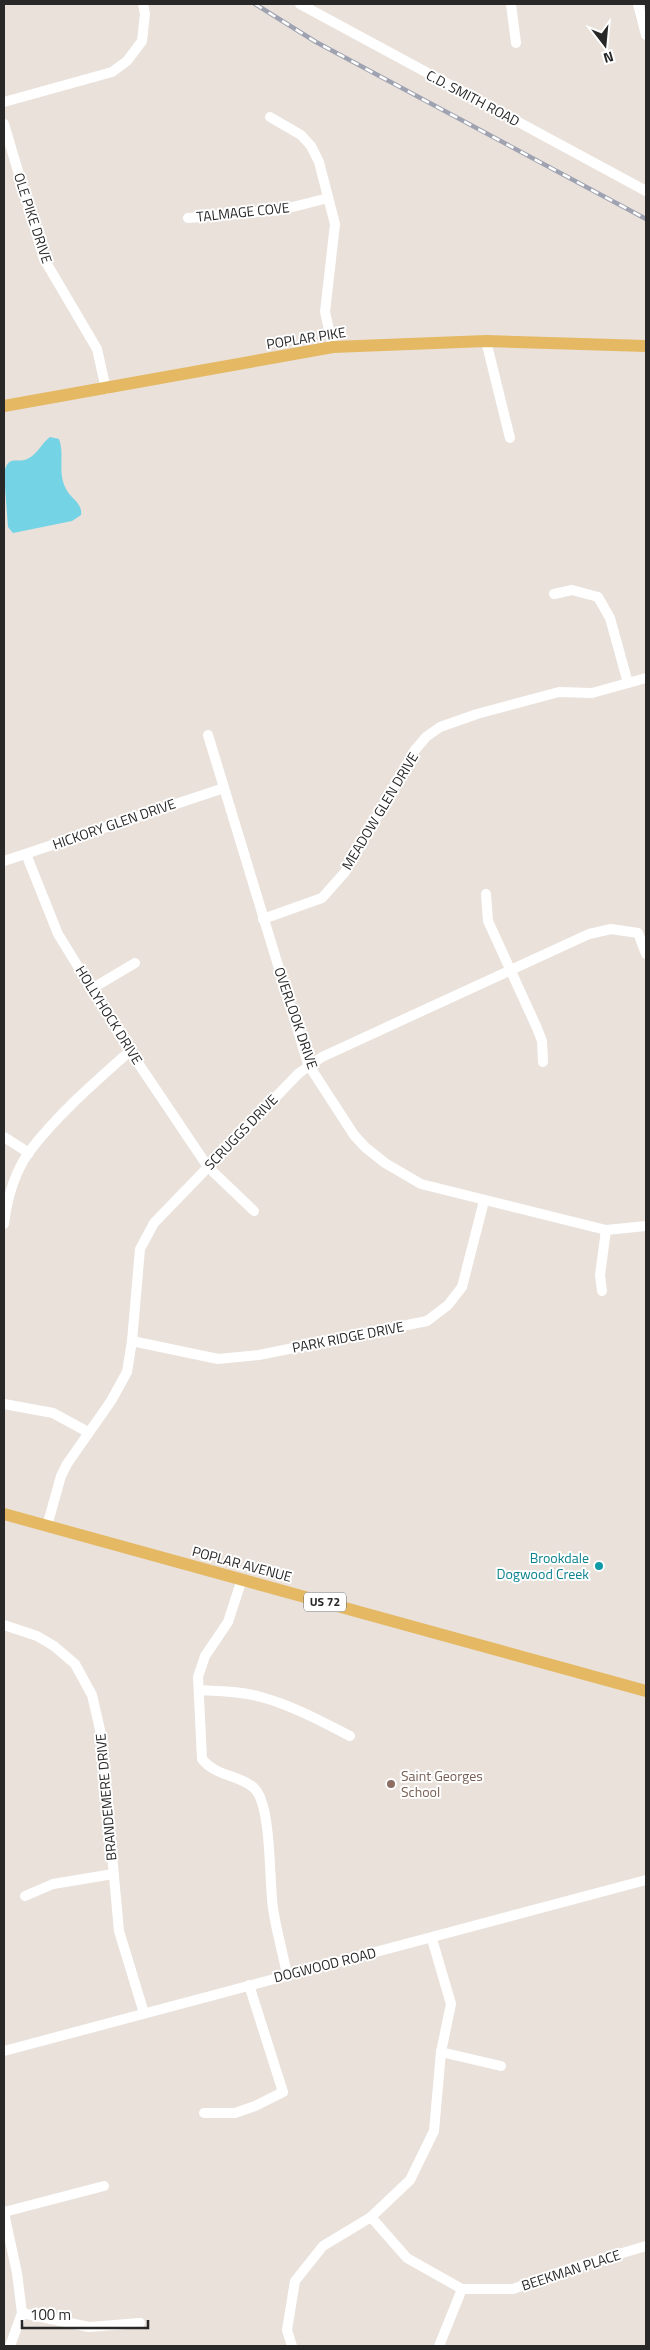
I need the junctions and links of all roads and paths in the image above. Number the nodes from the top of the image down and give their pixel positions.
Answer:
1 (143, 4) edge
2 (300, 4) edge
3 (511, 4) edge
4 (638, 4) edge
5 (646, 35) edge
6 (516, 43) dead end
7 (4, 102) edge
8 (270, 117) dead end
9 (4, 124) edge
10 (646, 191) edge
11 (328, 198) junction
12 (188, 218) dead end
13 (486, 341) junction
14 (646, 346) edge
15 (333, 347) junction
16 (106, 389) junction
17 (4, 406) edge
18 (510, 438) dead end
19 (554, 594) dead end
20 (646, 678) edge
21 (628, 683) junction
22 (208, 736) dead end
23 (224, 788) junction
24 (26, 854) junction
25 (4, 861) edge
26 (486, 894) dead end
27 (263, 919) junction
28 (646, 954) edge
29 (135, 963) dead end
30 (509, 970) junction
31 (93, 988) junction
32 (130, 1051) junction
33 (543, 1062) dead end
34 (308, 1064) junction
35 (4, 1137) edge
36 (29, 1152) junction
37 (208, 1167) junction
38 (484, 1201) junction
39 (254, 1211) dead end
40 (4, 1224) edge
41 (646, 1226) edge
42 (606, 1230) junction
43 (602, 1291) dead end
44 (132, 1341) junction
45 (4, 1404) edge
46 (88, 1432) junction
47 (4, 1514) edge
48 (47, 1526) junction
49 (242, 1580) junction
50 (4, 1625) edge
51 (199, 1690) junction
52 (646, 1691) edge
53 (350, 1736) dead end
54 (113, 1874) junction
55 (646, 1880) edge
56 (25, 1896) dead end
57 (432, 1939) junction
58 (287, 1975) junction
59 (249, 1984) junction
60 (144, 2013) junction
61 (4, 2051) edge
62 (441, 2052) junction
63 (501, 2066) dead end
64 (204, 2113) dead end
65 (104, 2186) dead end
66 (4, 2213) edge
67 (371, 2217) junction
68 (646, 2246) edge
69 (462, 2289) junction
70 (22, 2313) junction
71 (140, 2322) dead end
72 (10, 2346) edge
73 (292, 2346) edge
74 (439, 2346) edge

1 - 7 street
2 - 10 street, C.D. SMITH ROAD
3 - 6 street
4 - 5 street
8 - 11 street
9 - 16 street, OLE PIKE DRIVE
11 - 12 street, TALMAGE COVE
11 - 15 street
13 - 14 main road, POPLAR PIKE
13 - 15 main road, POPLAR PIKE
13 - 18 street
15 - 16 main road, POPLAR PIKE
16 - 17 main road, POPLAR PIKE
19 - 21 street
20 - 21 street, MEADOW GLEN DRIVE
21 - 27 street, MEADOW GLEN DRIVE
22 - 23 street, OVERLOOK DRIVE
23 - 24 street, HICKORY GLEN DRIVE
23 - 27 street, OVERLOOK DRIVE
24 - 25 street, HICKORY GLEN DRIVE
24 - 31 street, HOLLYHOCK DRIVE
26 - 30 street
27 - 34 street, OVERLOOK DRIVE
28 - 30 street, SCRUGGS DRIVE
29 - 31 street
30 - 33 street
30 - 34 street, SCRUGGS DRIVE
31 - 32 street, HOLLYHOCK DRIVE
32 - 36 street
32 - 37 street, HOLLYHOCK DRIVE
34 - 37 street, SCRUGGS DRIVE
34 - 38 street, OVERLOOK DRIVE
35 - 36 street
36 - 40 street
37 - 39 street, HOLLYHOCK DRIVE
37 - 44 street, SCRUGGS DRIVE
38 - 42 street, OVERLOOK DRIVE
38 - 44 street, PARK RIDGE DRIVE
41 - 42 street, OVERLOOK DRIVE
42 - 43 street
44 - 46 street, SCRUGGS DRIVE
45 - 46 street
46 - 48 street, SCRUGGS DRIVE
47 - 48 main road, POPLAR AVENUE / US 72
48 - 49 main road, POPLAR AVENUE / US 72
49 - 51 street
49 - 52 main road, POPLAR AVENUE / US 72
50 - 54 street, BRANDEMERE DRIVE
51 - 53 street
51 - 58 street
54 - 56 street
54 - 60 street, BRANDEMERE DRIVE
55 - 57 street, DOGWOOD ROAD
57 - 58 street, DOGWOOD ROAD
57 - 62 street
58 - 59 street, DOGWOOD ROAD
59 - 60 street, DOGWOOD ROAD
59 - 64 street
60 - 61 street, DOGWOOD ROAD
62 - 63 street
62 - 67 street
65 - 66 street
66 - 70 street
67 - 69 street, BEEKMAN PLACE
67 - 73 street
68 - 69 street, BEEKMAN PLACE
69 - 74 street
70 - 71 street
70 - 72 street

